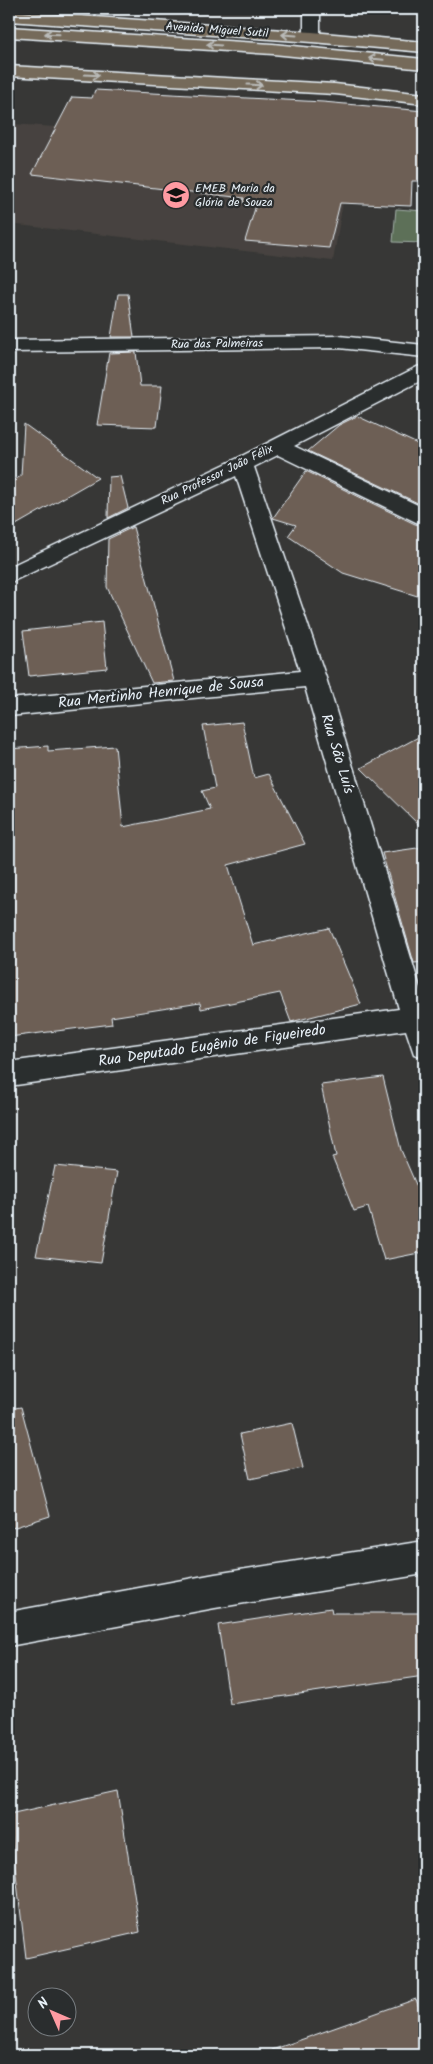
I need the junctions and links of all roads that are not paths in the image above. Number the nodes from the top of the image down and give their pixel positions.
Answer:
1 (10, 9) edge
2 (312, 9) edge
3 (9, 16) edge
4 (9, 32) edge
5 (312, 37) junction
6 (424, 47) edge
7 (114, 55) dead end
8 (424, 64) edge
9 (9, 71) edge
10 (424, 79) edge
11 (424, 98) edge
12 (9, 346) edge
13 (424, 352) edge
14 (424, 371) edge
15 (277, 446) junction
16 (243, 464) junction
17 (424, 517) edge
18 (9, 576) edge
19 (314, 678) junction
20 (9, 708) edge
21 (415, 1018) junction
22 (424, 1046) edge
23 (9, 1074) edge
24 (424, 1556) edge
25 (9, 1629) edge

1 - 3 street
2 - 5 street
5 -> 3 main road, Avenida Miguel Sutil
8 -> 4 main road
5 - 6 main road, Avenida Miguel Sutil
7 - 10 main road
9 -> 11 main road
12 - 13 street, Rua das Palmeiras
14 - 15 street, Rua Professor João Félix
15 - 16 street, Rua Professor João Félix
15 - 17 street
16 - 18 street, Rua Professor João Félix
16 - 19 street, Rua São Luís
19 - 20 street, Rua Mertinho Henrique de Sousa
19 - 21 street, Rua São Luís
21 - 22 street, Rua São Luís
21 - 23 street, Rua Deputado Eugênio de Figueiredo
24 - 25 street

